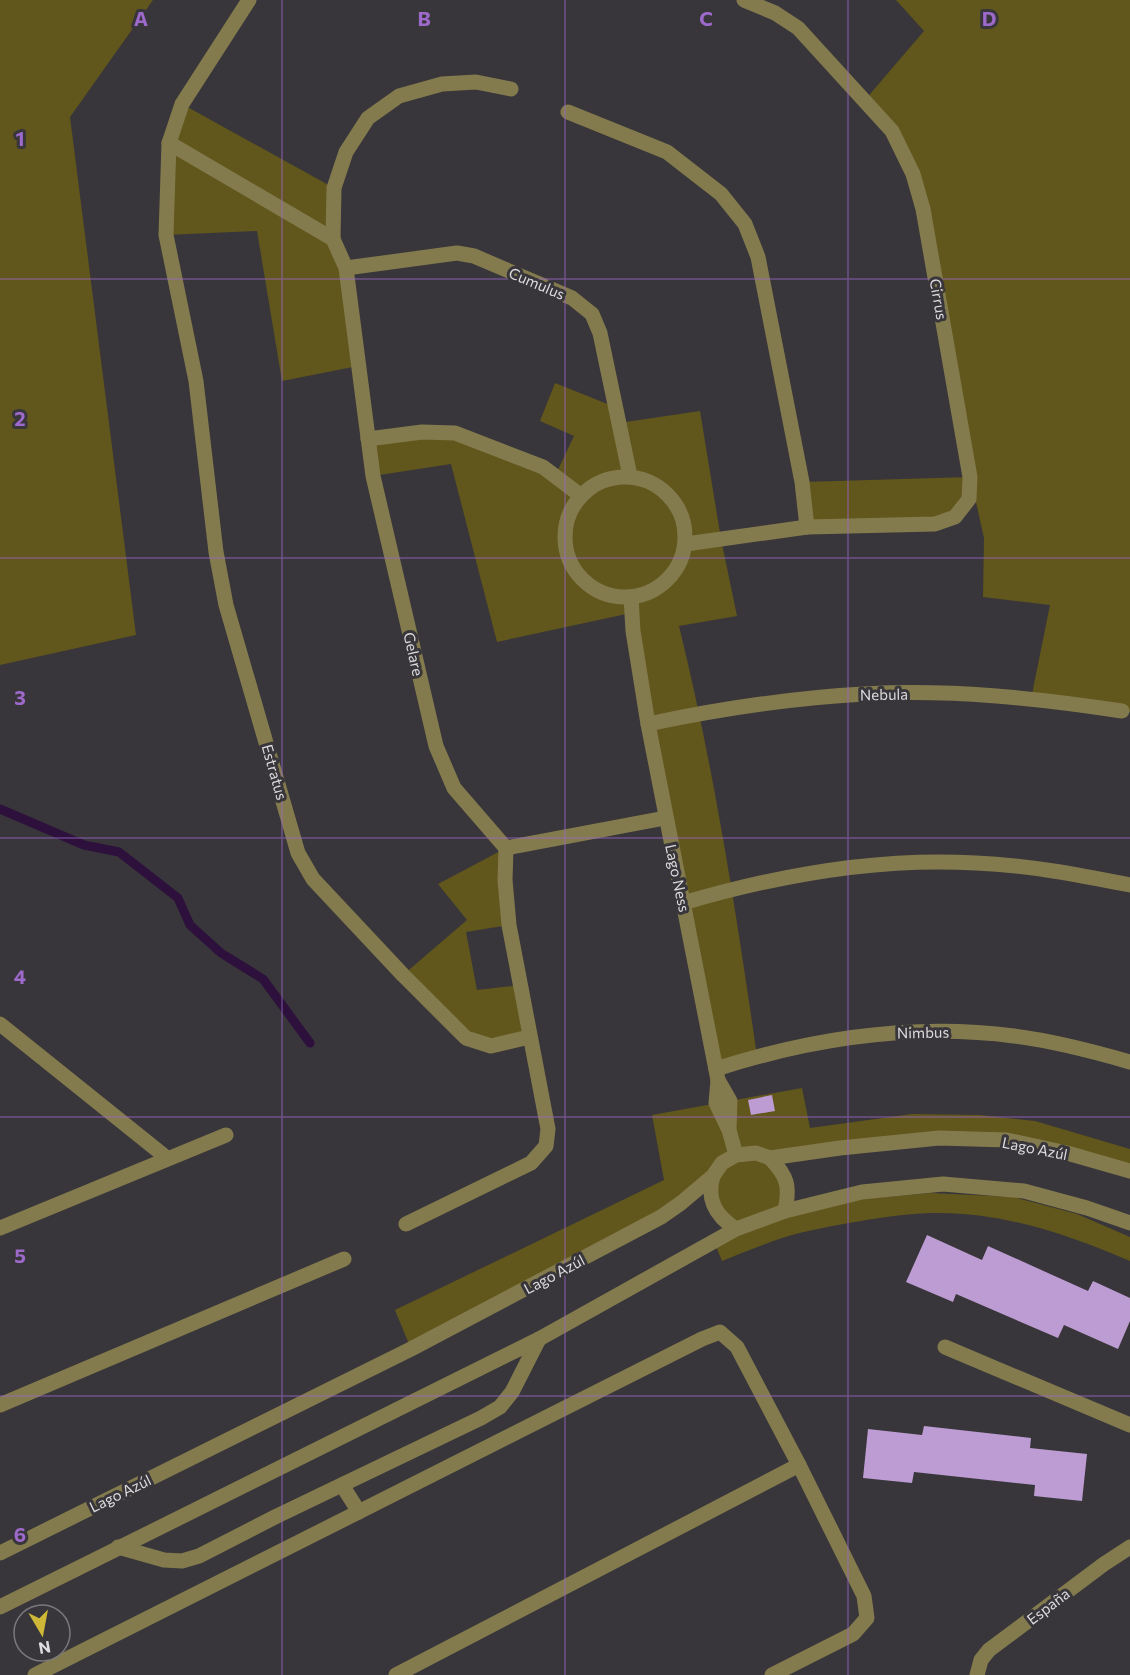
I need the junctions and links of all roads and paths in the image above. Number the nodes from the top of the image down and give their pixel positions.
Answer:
1 (249, 0) edge
2 (744, 0) edge
3 (511, 89) dead end
4 (568, 112) dead end
5 (169, 143) junction
6 (333, 239) junction
7 (345, 268) junction
8 (368, 439) junction
9 (630, 476) junction
10 (580, 495) junction
11 (807, 527) junction
12 (686, 544) junction
13 (631, 597) junction
14 (1122, 711) dead end
15 (648, 724) junction
16 (665, 818) junction
17 (506, 848) junction
18 (1130, 885) edge
19 (683, 903) junction
20 (0, 1024) edge
21 (529, 1037) junction
22 (1130, 1062) edge
23 (717, 1074) junction
24 (226, 1136) dead end
25 (736, 1155) junction
26 (167, 1158) junction
27 (770, 1158) junction
28 (1130, 1171) edge
29 (713, 1176) junction
30 (785, 1211) junction
31 (1130, 1223) edge
32 (406, 1224) dead end
33 (0, 1228) edge
34 (736, 1229) junction
35 (344, 1259) dead end
36 (539, 1339) junction
37 (945, 1347) dead end
38 (0, 1405) edge
39 (1130, 1425) edge
40 (799, 1465) junction
41 (342, 1485) junction
42 (359, 1512) junction
43 (118, 1547) junction
44 (1130, 1547) edge
45 (0, 1553) edge
46 (0, 1607) edge
47 (35, 1675) edge
48 (396, 1675) edge
49 (772, 1675) edge
50 (977, 1675) edge

1 - 5 street
2 - 11 street, Cirrus
3 - 6 street
4 - 11 street
5 - 6 street
5 - 21 street, Estratus
6 - 7 street
7 - 8 street, Gelare
7 - 9 street, Cumulus
8 - 10 street
8 - 17 street, Gelare
9 - 10 street
9 - 12 street
10 - 13 street
11 - 12 street, Cirrus
12 - 13 street
13 - 15 street, Lago Ness
14 - 15 street, Nebula
15 - 16 street, Lago Ness
16 - 17 street
16 - 19 street, Lago Ness
17 - 21 street
18 - 19 street
19 - 23 street, Lago Ness
20 - 26 street
21 - 32 street
22 - 23 street, Nimbus
23 - 25 street, Lago Ness
24 - 26 street
25 - 27 street, Lago Azúl
25 - 29 street, Lago Azúl
26 - 33 street
27 - 28 street, Lago Azúl
27 - 30 street
29 - 34 street
29 - 45 street, Lago Azúl
30 - 31 street
30 - 34 street
34 - 36 street
35 - 38 street
36 - 41 street
36 - 43 street
37 - 39 street
40 - 42 street
40 - 48 street
40 - 49 street
41 - 42 street
41 - 43 street
42 - 47 street
43 - 46 street
44 - 50 street, España

